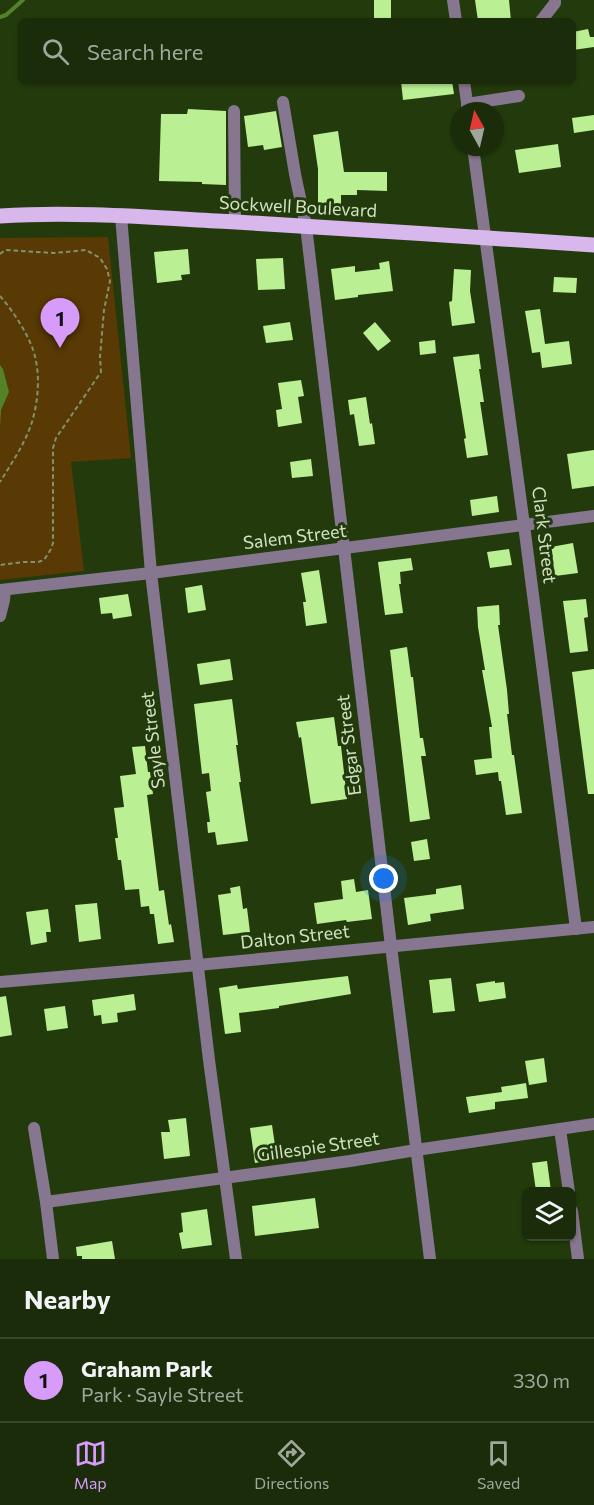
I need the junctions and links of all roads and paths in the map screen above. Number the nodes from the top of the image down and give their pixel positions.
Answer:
1 (453, 0) edge
2 (555, 0) edge
3 (456, 18) edge
4 (543, 18) edge
5 (464, 84) edge
6 (519, 96) dead end
7 (283, 102) dead end
8 (466, 102) edge
9 (493, 102) edge
10 (234, 111) dead end
11 (473, 156) edge
12 (0, 216) edge
13 (121, 216) junction
14 (235, 222) junction
15 (306, 226) junction
16 (485, 237) junction
17 (594, 245) edge
18 (0, 254) edge
19 (0, 296) edge
20 (0, 482) edge
21 (594, 516) edge
22 (524, 525) junction
23 (344, 549) junction
24 (0, 565) edge
25 (151, 573) junction
26 (3, 590) edge
27 (0, 616) edge
28 (594, 927) edge
29 (576, 929) junction
30 (391, 946) junction
31 (198, 965) junction
32 (0, 982) edge
33 (594, 1124) edge
34 (34, 1128) dead end
35 (560, 1129) junction
36 (416, 1150) junction
37 (225, 1178) junction
38 (568, 1187) edge
39 (46, 1202) junction
40 (576, 1241) edge
41 (53, 1259) edge
42 (236, 1259) edge
43 (430, 1259) edge
44 (578, 1259) edge

1 - 3 street
2 - 4 street
5 - 8 street
6 - 9 street
7 - 15 street, Edgar Street
10 - 14 street
11 - 16 street, Clark Street
12 - 13 main road, Sockwell Boulevard
13 - 14 main road, Sockwell Boulevard
13 - 25 street, Sayle Street
14 - 15 main road, Sockwell Boulevard
15 - 16 main road, Sockwell Boulevard
15 - 23 street, Edgar Street
16 - 17 main road, Sockwell Boulevard
16 - 22 street, Clark Street
18 - 24 path
19 - 20 path
21 - 22 street, Salem Street
22 - 23 street, Salem Street
22 - 29 street, Clark Street
23 - 25 street, Salem Street
23 - 30 street, Edgar Street
25 - 26 street, Salem Street
25 - 31 street, Sayle Street
26 - 27 street
28 - 29 street, Dalton Street
29 - 30 street, Dalton Street
30 - 31 street, Dalton Street
30 - 36 street, Edgar Street
31 - 32 street, Dalton Street
31 - 37 street, Sayle Street
33 - 35 street, Gillespie Street
34 - 39 street
35 - 36 street, Gillespie Street
35 - 38 street
36 - 37 street, Gillespie Street
36 - 43 street, Edgar Street
37 - 39 street, Gillespie Street
37 - 42 street, Sayle Street
39 - 41 street
40 - 44 street

